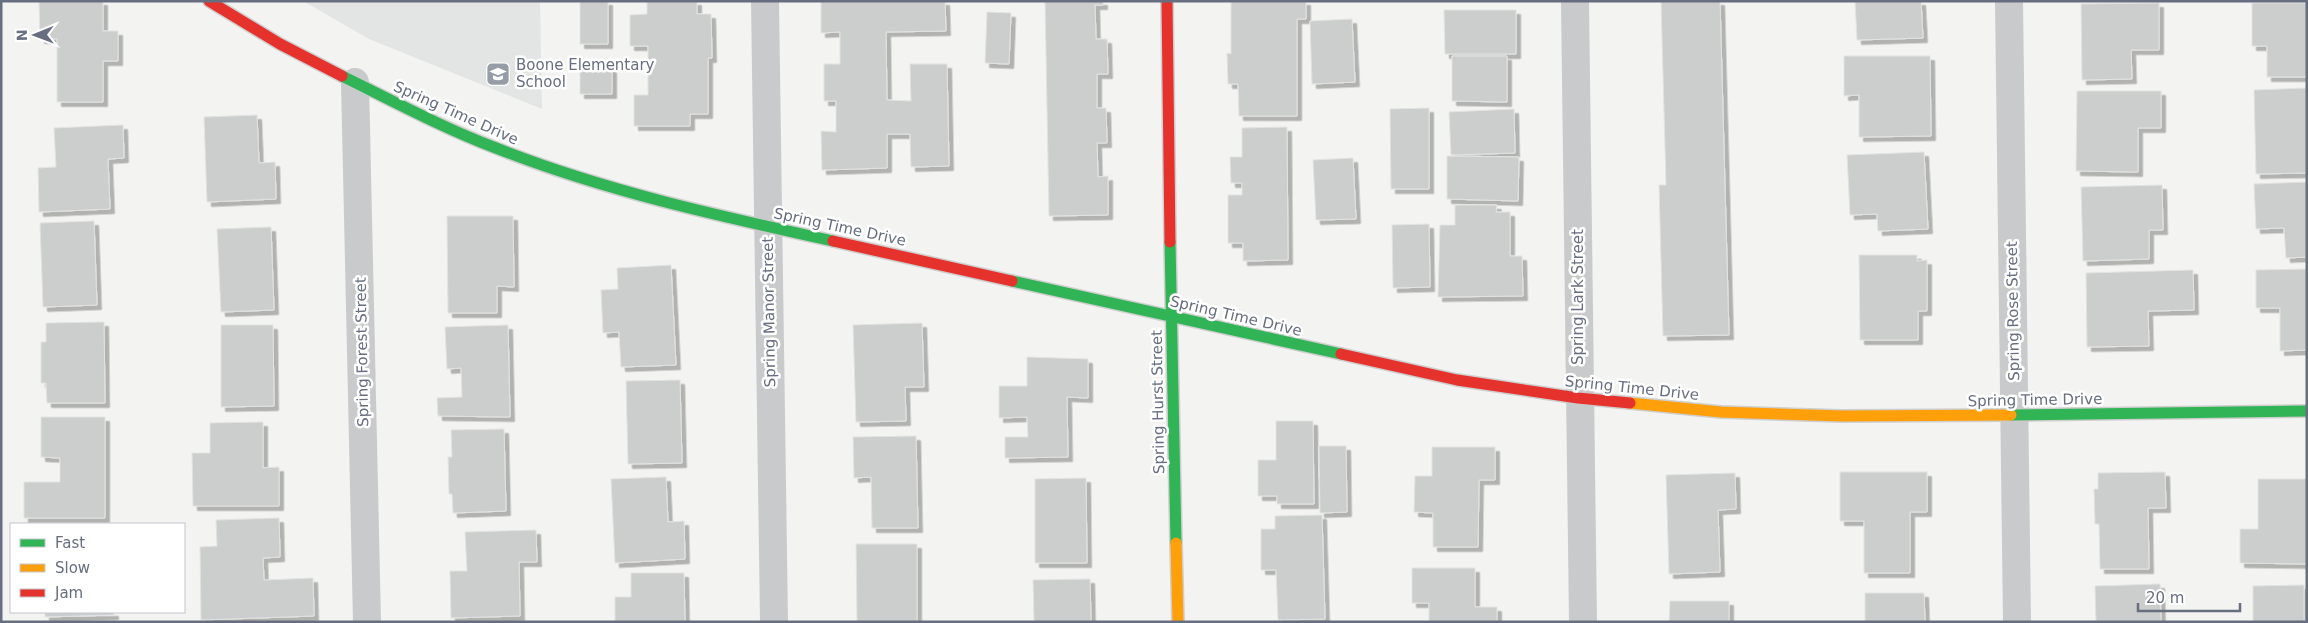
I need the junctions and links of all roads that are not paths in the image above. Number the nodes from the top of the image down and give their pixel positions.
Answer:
1 (209, 1) edge
2 (765, 1) edge
3 (1167, 1) edge
4 (1575, 1) edge
5 (2008, 1) edge
6 (355, 82) junction
7 (768, 227) junction
8 (1172, 316) junction
9 (1578, 398) junction
10 (2307, 411) edge
11 (2014, 415) junction
12 (367, 622) edge
13 (774, 622) edge
14 (1178, 622) edge
15 (1582, 622) edge
16 (2017, 622) edge

1 - 6 street, Spring Time Drive
2 - 7 street, Spring Manor Street
3 - 8 street, Spring Hurst Street
4 - 9 street, Spring Lark Street
5 - 11 street, Spring Rose Street
6 - 7 street, Spring Time Drive
6 - 12 street, Spring Forest Street
7 - 8 street, Spring Time Drive
7 - 13 street, Spring Manor Street
8 - 9 street, Spring Time Drive
8 - 14 street, Spring Hurst Street
9 - 11 street, Spring Time Drive
9 - 15 street, Spring Lark Street
10 - 11 street, Spring Time Drive
11 - 16 street, Spring Rose Street

